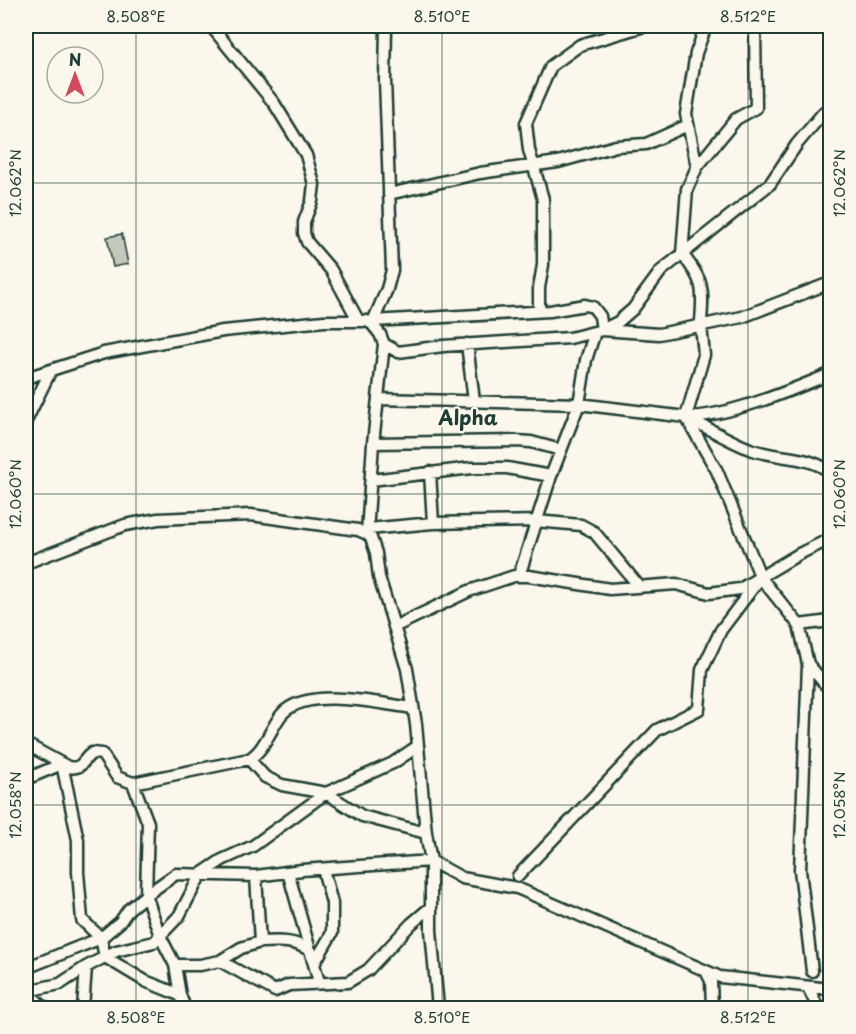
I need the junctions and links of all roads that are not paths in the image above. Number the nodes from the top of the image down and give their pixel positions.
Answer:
1 (211, 26) edge
2 (386, 26) edge
3 (644, 26) edge
4 (706, 26) edge
5 (755, 26) edge
6 (831, 108) edge
7 (688, 125) junction
8 (534, 166) junction
9 (697, 166) junction
10 (389, 194) junction
11 (682, 254) junction
12 (831, 283) edge
13 (539, 305) dead end
14 (358, 320) junction
15 (373, 322) junction
16 (701, 323) junction
17 (599, 331) junction
18 (384, 344) junction
19 (467, 344) junction
20 (51, 370) junction
21 (831, 374) edge
22 (26, 378) edge
23 (378, 399) junction
24 (474, 401) junction
25 (579, 404) junction
26 (686, 417) junction
27 (26, 422) edge
28 (373, 443) junction
29 (561, 450) junction
30 (430, 472) junction
31 (831, 472) edge
32 (551, 476) junction
33 (371, 480) junction
34 (536, 521) junction
35 (433, 523) junction
36 (367, 531) junction
37 (831, 539) edge
38 (26, 563) edge
39 (519, 576) junction
40 (760, 578) junction
41 (638, 585) junction
42 (831, 621) edge
43 (798, 625) junction
44 (394, 627) junction
45 (808, 664) junction
46 (831, 690) edge
47 (413, 708) junction
48 (26, 744) edge
49 (418, 746) junction
50 (249, 759) junction
51 (62, 764) junction
52 (26, 779) edge
53 (133, 783) junction
54 (326, 793) junction
55 (426, 833) junction
56 (431, 861) junction
57 (323, 868) junction
58 (288, 872) junction
59 (201, 874) junction
60 (256, 876) junction
61 (518, 876) dead end
62 (146, 895) junction
63 (431, 907) junction
64 (160, 936) junction
65 (101, 938) junction
66 (260, 942) junction
67 (311, 951) junction
68 (105, 957) junction
69 (220, 961) junction
70 (314, 964) junction
71 (175, 965) junction
72 (86, 967) junction
73 (26, 968) edge
74 (706, 971) junction
75 (812, 971) dead end
76 (319, 982) junction
77 (808, 987) junction
78 (831, 989) edge
79 (26, 991) edge
80 (180, 995) junction
81 (39, 1006) edge
82 (83, 1008) edge
83 (185, 1008) edge
84 (438, 1008) edge
85 (712, 1008) edge
86 (819, 1008) edge

1 - 14 street
2 - 10 street
3 - 8 street
4 - 7 street
5 - 9 street
6 - 11 street
7 - 8 street
7 - 9 street
8 - 10 street
8 - 13 street
9 - 11 street
10 - 15 street
11 - 16 street
11 - 17 street
12 - 16 street
14 - 15 street
14 - 20 street
15 - 17 street
15 - 18 street
16 - 17 street
16 - 26 street
17 - 19 street
17 - 25 street
18 - 19 street
18 - 23 street
19 - 24 street
20 - 22 street
20 - 27 street
21 - 26 street
23 - 24 street
23 - 28 street
24 - 25 street
25 - 26 street
25 - 29 street
26 - 31 street
26 - 40 street
28 - 29 street
28 - 33 street
29 - 32 street
30 - 32 street
30 - 33 street
30 - 35 street
32 - 34 street
33 - 36 street
34 - 35 street
34 - 39 street
34 - 41 street
35 - 36 street
36 - 38 street
36 - 44 street
37 - 40 street
39 - 41 street
39 - 44 street
40 - 41 street
40 - 43 street
40 - 61 street
42 - 43 street
43 - 45 street
44 - 47 street
45 - 46 street
45 - 75 street
47 - 49 street
47 - 50 street
48 - 51 street
49 - 54 street
49 - 55 street
50 - 53 street
50 - 54 street
51 - 52 street
51 - 53 street
51 - 65 street
53 - 62 street
54 - 55 street
54 - 59 street
55 - 56 street
56 - 57 street
56 - 63 street
56 - 74 street
57 - 58 street
57 - 70 street
58 - 60 street
58 - 67 street
59 - 60 street
59 - 62 street
59 - 64 street
60 - 66 street
62 - 64 street
62 - 65 street
63 - 76 street
63 - 84 street
64 - 68 street
64 - 71 street
65 - 68 street
65 - 73 street
66 - 67 street
66 - 69 street
67 - 70 street
68 - 72 street
68 - 80 street
69 - 71 street
69 - 76 street
70 - 76 street
71 - 80 street
72 - 79 street
72 - 82 street
74 - 77 street
74 - 85 street
77 - 78 street
77 - 86 street
79 - 81 street
80 - 83 street

